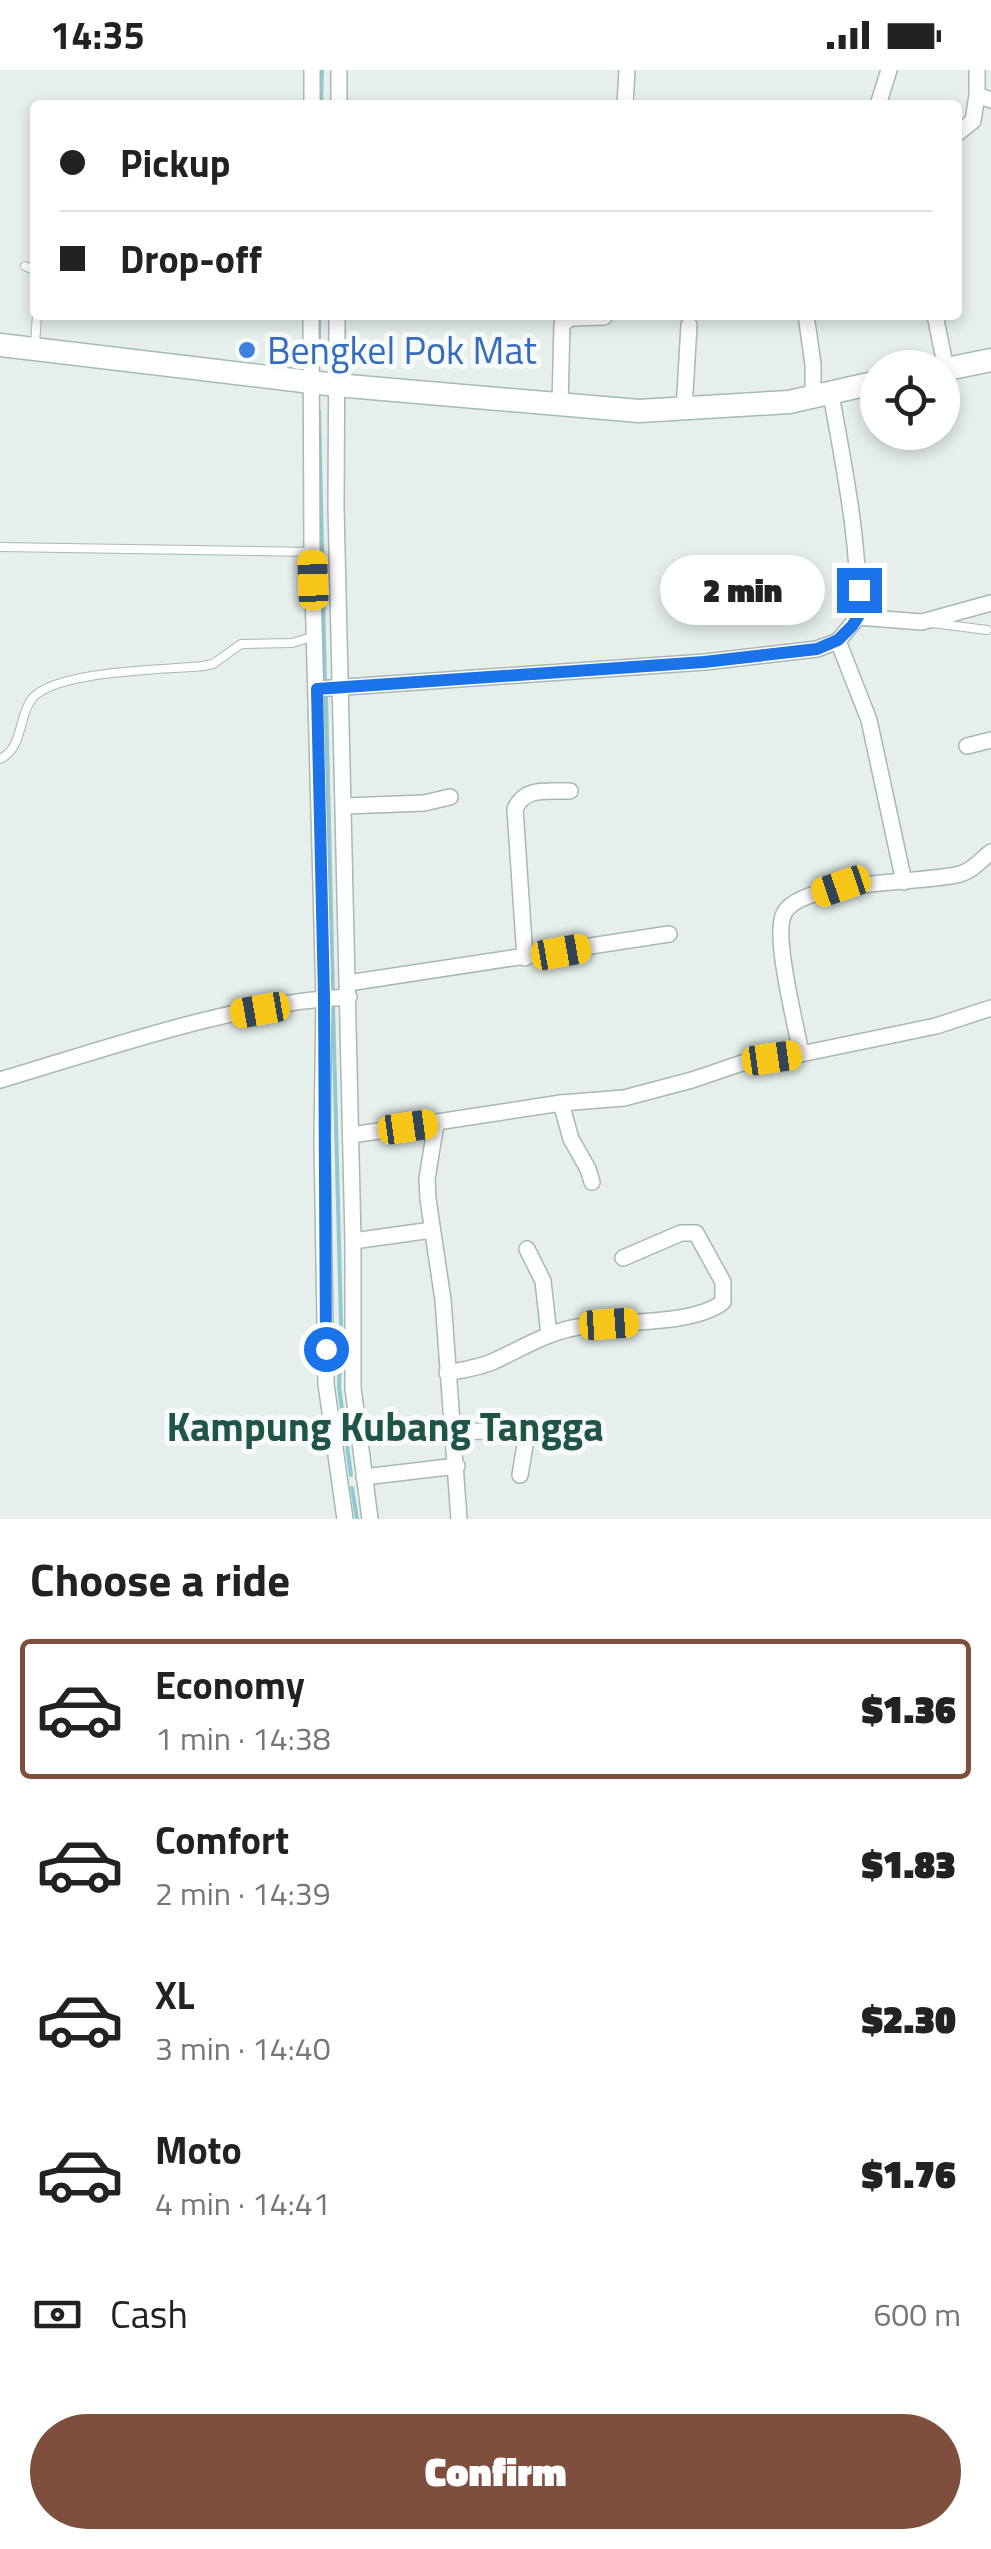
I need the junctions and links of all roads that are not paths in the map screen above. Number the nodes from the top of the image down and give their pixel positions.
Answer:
1 (312, 70) edge
2 (339, 70) edge
3 (627, 70) edge
4 (889, 70) edge
5 (978, 70) edge
6 (984, 97) edge
7 (312, 100) edge
8 (339, 100) edge
9 (626, 100) edge
10 (880, 100) edge
11 (962, 130) edge
12 (25, 266) dead end
13 (30, 268) edge
14 (37, 320) edge
15 (311, 320) edge
16 (337, 320) edge
17 (568, 320) edge
18 (807, 320) edge
19 (936, 320) edge
20 (690, 325) dead end
21 (0, 345) edge
22 (35, 348) junction
23 (940, 350) edge
24 (991, 360) edge
25 (960, 369) edge
26 (991, 373) edge
27 (960, 374) edge
28 (309, 382) junction
29 (336, 386) junction
30 (860, 387) edge
31 (860, 392) edge
32 (828, 395) junction
33 (560, 405) junction
34 (684, 410) junction
35 (0, 546) edge
36 (312, 552) junction
37 (991, 603) edge
38 (858, 617) junction
39 (922, 622) junction
40 (986, 630) dead end
41 (315, 636) junction
42 (838, 640) junction
43 (329, 687) junction
44 (991, 740) edge
45 (967, 746) dead end
46 (0, 759) edge
47 (570, 791) dead end
48 (450, 797) dead end
49 (344, 806) junction
50 (991, 852) edge
51 (904, 882) junction
52 (670, 934) dead end
53 (525, 958) junction
54 (338, 995) junction
55 (991, 1008) edge
56 (801, 1054) junction
57 (0, 1080) edge
58 (561, 1103) junction
59 (436, 1123) junction
60 (352, 1135) junction
61 (592, 1182) dead end
62 (432, 1230) junction
63 (354, 1240) junction
64 (527, 1249) dead end
65 (623, 1258) dead end
66 (549, 1335) junction
67 (340, 1365) junction
68 (447, 1373) junction
69 (454, 1432) junction
70 (456, 1466) junction
71 (520, 1475) dead end
72 (364, 1477) junction
73 (345, 1519) edge
74 (370, 1519) edge
75 (459, 1519) edge

1 - 7 street
2 - 8 street
3 - 9 street
4 - 10 street
5 - 6 street
6 - 11 street
12 - 13 lane
14 - 22 lane
15 - 28 street
16 - 29 street
17 - 33 street
18 - 32 street
19 - 23 street
20 - 34 street
21 - 22 street
22 - 28 street
24 - 25 street
26 - 27 street
28 - 29 street
28 - 36 street
29 - 33 street
29 - 43 street
30 - 32 street
31 - 32 street
32 - 34 street
32 - 38 street
33 - 34 street
35 - 36 lane
36 - 41 street
37 - 39 street
38 - 39 street
38 - 42 street
39 - 40 lane
41 - 43 street
41 - 46 lane
42 - 43 street
42 - 51 street
43 - 49 street
43 - 54 street
44 - 45 street
47 - 53 street
48 - 49 street
49 - 54 street
50 - 51 street
51 - 56 street
52 - 53 street
53 - 54 street
54 - 57 street
54 - 60 street
54 - 67 street
55 - 56 street
56 - 58 street
58 - 59 street
58 - 61 street
59 - 60 street
59 - 62 street
60 - 63 street
62 - 63 street
62 - 68 street
63 - 67 street
64 - 66 street
65 - 66 street
66 - 68 street
67 - 72 street
67 - 73 street
68 - 69 street
69 - 70 street
69 - 71 street
70 - 72 street
70 - 75 street
72 - 74 street

